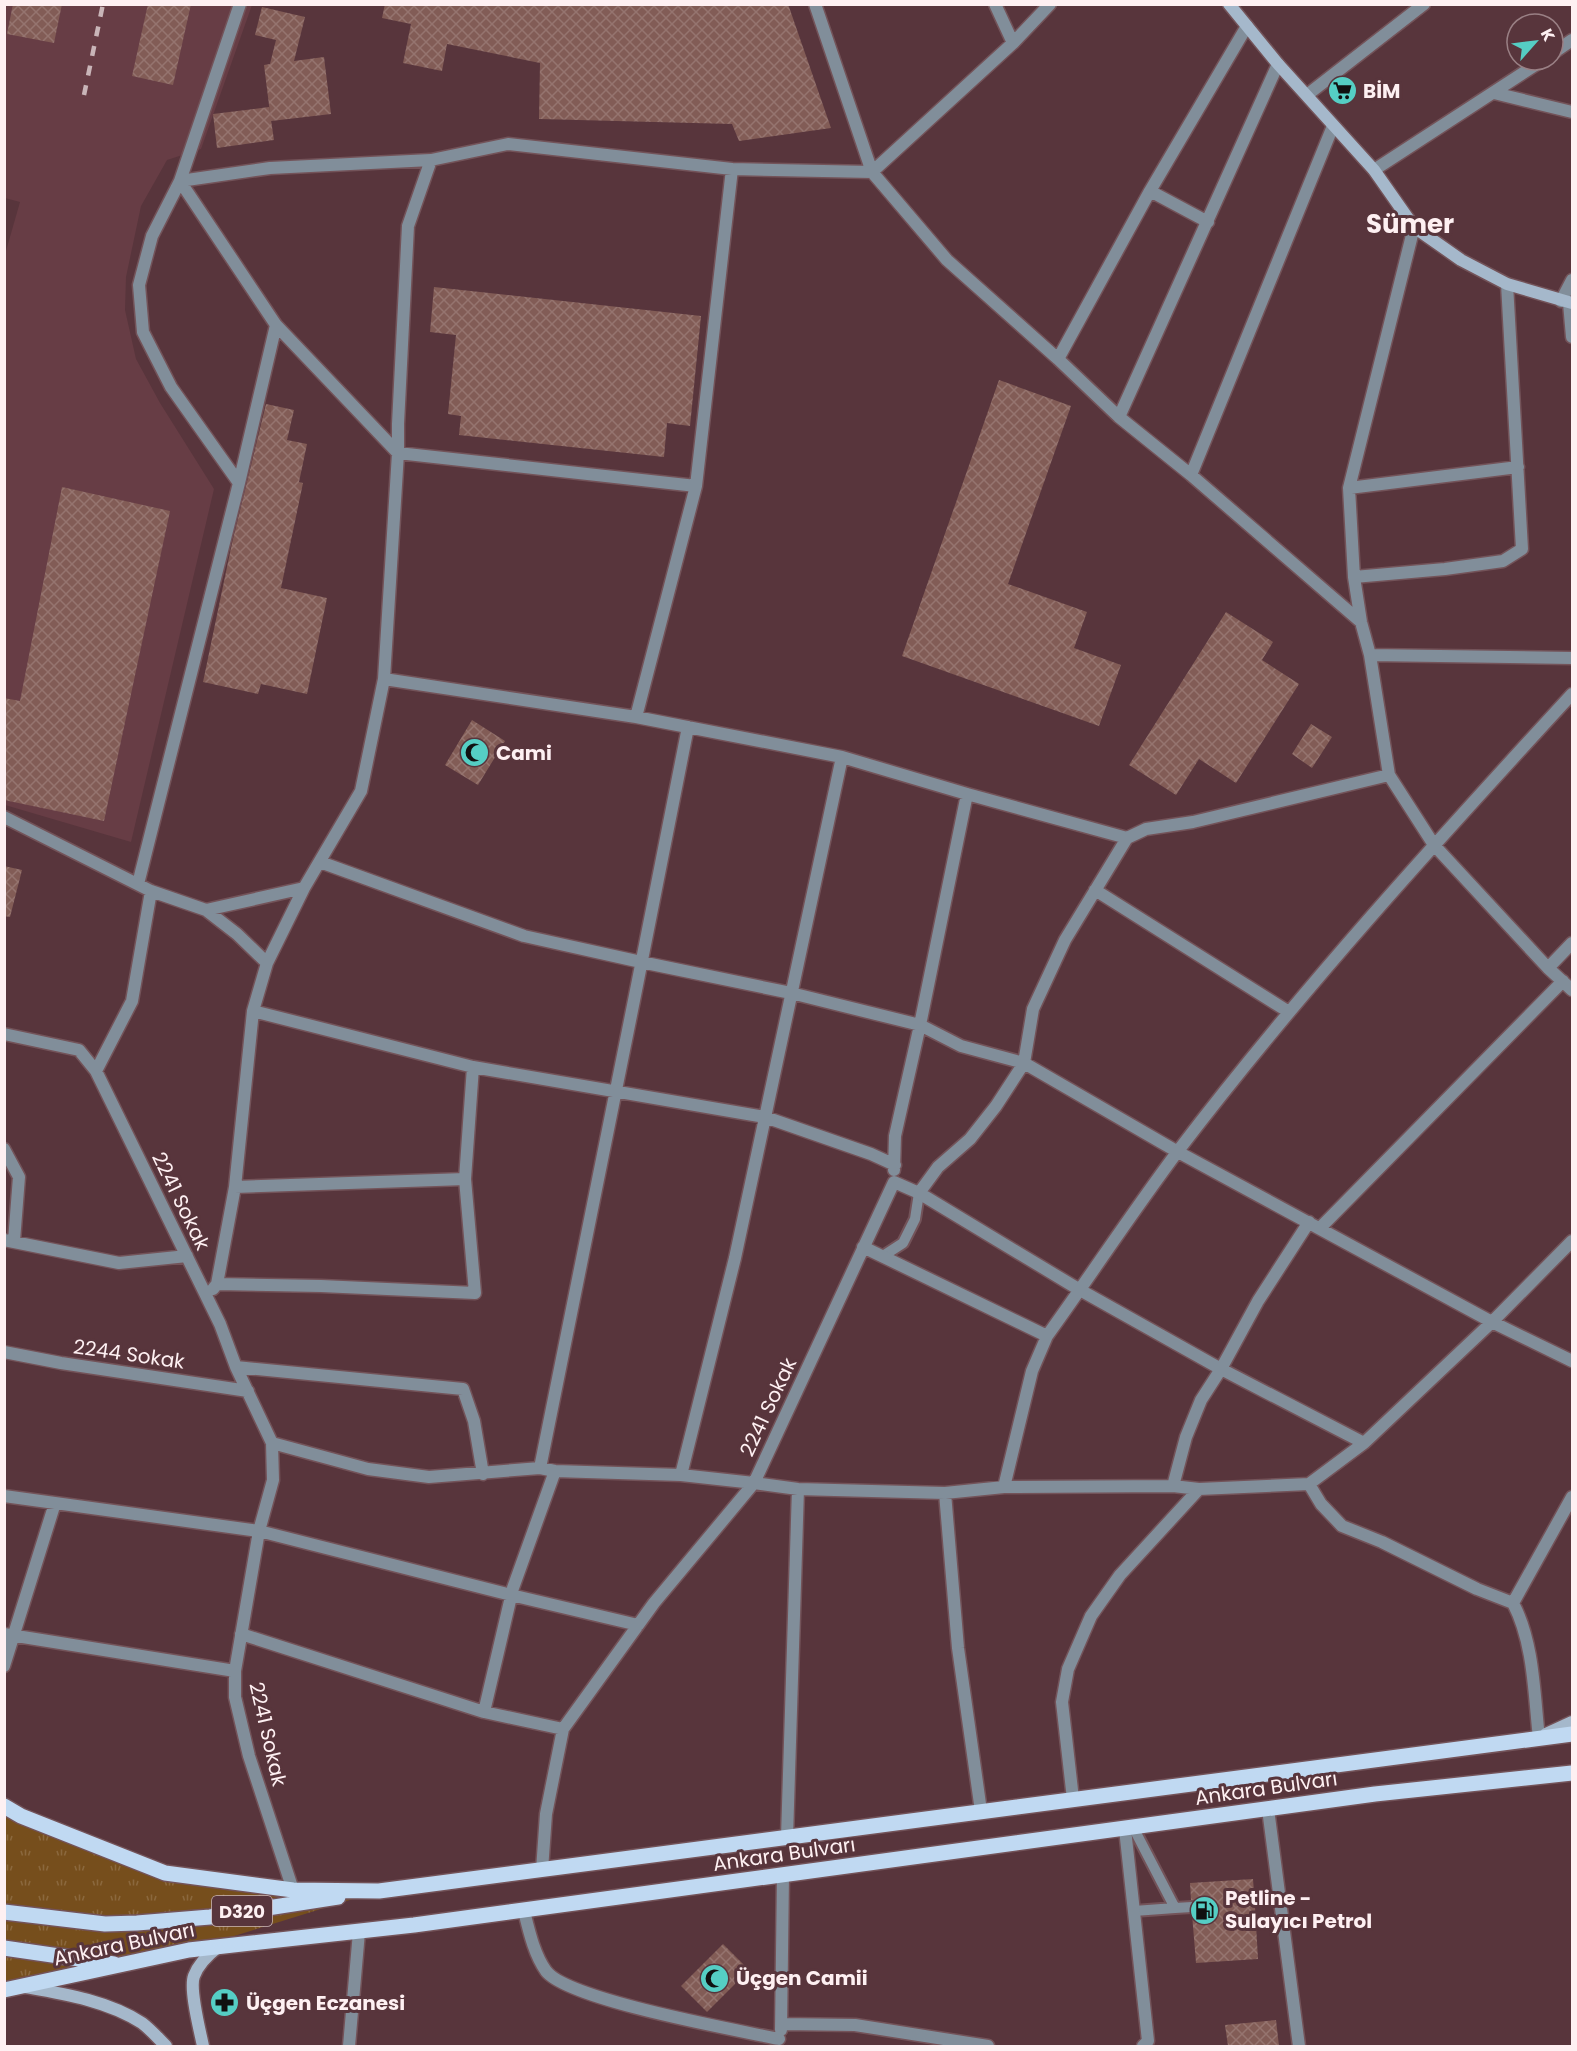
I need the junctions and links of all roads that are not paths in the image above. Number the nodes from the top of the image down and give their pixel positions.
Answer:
1 (240, 4) edge
2 (815, 4) edge
3 (994, 4) edge
4 (1050, 4) edge
5 (1424, 4) edge
6 (1231, 5) edge
7 (1247, 26) junction
8 (1013, 43) junction
9 (1278, 64) junction
10 (1525, 72) edge
11 (1494, 93) junction
12 (1307, 95) junction
13 (1572, 112) edge
14 (1333, 126) junction
15 (431, 160) junction
16 (732, 169) junction
17 (1374, 170) junction
18 (872, 172) junction
19 (180, 182) junction
20 (1150, 191) junction
21 (1208, 222) junction
22 (1414, 226) junction
23 (1572, 280) edge
24 (1508, 284) junction
25 (1568, 302) edge
26 (276, 325) junction
27 (1572, 338) edge
28 (1058, 360) junction
29 (1119, 417) junction
30 (398, 453) junction
31 (1518, 467) junction
32 (1191, 475) junction
33 (239, 483) junction
34 (696, 486) junction
35 (1349, 488) junction
36 (1354, 577) junction
37 (1361, 622) junction
38 (1370, 655) junction
39 (1572, 658) edge
40 (384, 679) junction
41 (1572, 694) edge
42 (636, 717) junction
43 (688, 727) junction
44 (842, 757) junction
45 (1389, 775) junction
46 (967, 794) junction
47 (4, 817) edge
48 (1126, 838) junction
49 (1434, 845) junction
50 (320, 862) junction
51 (138, 884) junction
52 (304, 888) junction
53 (1095, 890) junction
54 (151, 891) junction
55 (206, 910) junction
56 (1572, 943) edge
57 (641, 962) junction
58 (267, 963) junction
59 (1548, 968) junction
60 (1563, 981) junction
61 (1572, 990) edge
62 (791, 993) junction
63 (253, 1011) junction
64 (1289, 1012) junction
65 (920, 1025) junction
66 (4, 1034) edge
67 (1024, 1063) junction
68 (473, 1067) junction
69 (96, 1071) junction
70 (617, 1091) junction
71 (765, 1117) junction
72 (4, 1149) edge
73 (1178, 1152) junction
74 (895, 1165) junction
75 (465, 1179) junction
76 (894, 1182) junction
77 (235, 1187) junction
78 (919, 1193) junction
79 (1314, 1225) junction
80 (9, 1240) edge
81 (1572, 1241) edge
82 (863, 1246) junction
83 (187, 1256) junction
84 (882, 1256) junction
85 (216, 1284) junction
86 (1080, 1290) junction
87 (207, 1296) junction
88 (1492, 1322) junction
89 (1047, 1336) junction
90 (4, 1352) edge
91 (1572, 1361) edge
92 (236, 1367) junction
93 (1221, 1369) junction
94 (248, 1391) junction
95 (272, 1443) junction
96 (1364, 1443) junction
97 (540, 1468) junction
98 (555, 1471) junction
99 (483, 1474) junction
100 (681, 1475) junction
101 (754, 1483) junction
102 (1310, 1484) junction
103 (1173, 1486) junction
104 (1004, 1487) junction
105 (798, 1489) junction
106 (1199, 1490) junction
107 (945, 1493) junction
108 (4, 1496) edge
109 (1572, 1497) edge
110 (54, 1503) junction
111 (259, 1531) junction
112 (511, 1595) junction
113 (1514, 1604) junction
114 (638, 1625) junction
115 (241, 1634) junction
116 (9, 1635) edge
117 (4, 1666) edge
118 (235, 1671) junction
119 (484, 1712) junction
120 (1572, 1722) edge
121 (563, 1729) junction
122 (1572, 1734) edge
123 (1539, 1738) junction
124 (1572, 1773) edge
125 (1536, 1777) junction
126 (1572, 1781) edge
127 (1073, 1799) junction
128 (4, 1806) edge
129 (1268, 1809) junction
130 (981, 1811) junction
131 (1129, 1828) junction
132 (787, 1837) junction
133 (542, 1870) junction
134 (783, 1875) junction
135 (293, 1890) junction
136 (379, 1891) junction
137 (1280, 1897) junction
138 (1254, 1900) dead end
139 (1192, 1906) dead end
140 (1174, 1908) junction
141 (524, 1911) junction
142 (1134, 1911) junction
143 (4, 1912) edge
144 (359, 1932) junction
145 (218, 1947) junction
146 (4, 1948) edge
147 (123, 1965) junction
148 (24, 1987) junction
149 (4, 1990) edge
150 (783, 2024) junction
151 (779, 2043) edge
152 (948, 2043) edge
153 (1147, 2045) edge
154 (166, 2046) edge
155 (203, 2046) edge
156 (349, 2046) edge
157 (987, 2046) edge
158 (1299, 2046) edge

1 - 19 street
2 - 18 street
3 - 8 street
4 - 8 street
5 - 12 street
6 - 7 street
7 - 9 street
7 - 20 street
8 - 18 street
9 - 12 street
9 - 21 street
10 - 11 street
11 - 13 street
11 - 17 street
12 - 14 street
14 - 17 street
14 - 32 street
15 - 16 street
15 - 19 street
15 - 30 street
16 - 18 street
16 - 34 street
17 - 22 street
18 - 28 street
19 - 26 street
19 - 33 street
20 - 21 street
20 - 28 street
21 - 29 street
22 - 24 street
22 - 35 street
23 - 25 street
24 - 25 street
24 - 31 street
25 - 27 street
26 - 30 street
26 - 33 street
28 - 29 street
29 - 32 street
30 - 34 street
30 - 40 street
31 - 35 street
31 - 36 street
32 - 37 street
33 - 51 street
34 - 42 street
35 - 36 street
36 - 37 street
37 - 38 street
38 - 39 street
38 - 45 street
40 - 42 street
40 - 50 street
41 - 49 street
42 - 43 street
43 - 44 street
43 - 57 street
44 - 46 street
44 - 62 street
45 - 48 street
45 - 49 street
46 - 48 street
46 - 65 street
47 - 51 street
48 - 53 street
49 - 59 street
49 - 64 street
50 - 52 street
50 - 57 street
51 - 54 street
52 - 55 street
52 - 58 street
53 - 64 street
53 - 67 street
54 - 55 street
54 - 69 street
55 - 58 street
56 - 59 street
57 - 62 street
57 - 70 street
58 - 63 street
59 - 60 street
60 - 61 street
60 - 79 street
62 - 65 street
62 - 71 street
63 - 68 street
63 - 77 street
64 - 73 street
65 - 67 street
65 - 74 street
66 - 69 street, 2241 Sokak
67 - 73 street
67 - 78 street
68 - 70 street
68 - 75 street
69 - 83 street, 2241 Sokak
70 - 71 street
70 - 97 street
71 - 74 street
71 - 100 street
72 - 80 street
73 - 79 street
73 - 86 street
74 - 76 street
75 - 77 street
75 - 85 street
76 - 78 street
76 - 82 street, 2241 Sokak
77 - 85 street
78 - 84 lane
78 - 86 street
79 - 88 street
79 - 93 street
80 - 83 street
81 - 88 street
82 - 84 street
82 - 101 street, 2241 Sokak
83 - 87 street, 2241 Sokak
84 - 89 street
85 - 87 street
86 - 89 street
86 - 93 street
87 - 92 street, 2241 Sokak
88 - 91 street
88 - 96 street
89 - 104 street
90 - 94 street, 2244 Sokak
92 - 94 street, 2241 Sokak
92 - 99 street
93 - 96 street
93 - 103 street
94 - 95 street, 2241 Sokak
95 - 99 street, 2241 Sokak
95 - 111 street, 2241 Sokak
96 - 102 street
97 - 98 street, 2241 Sokak
97 - 99 street, 2241 Sokak
98 - 100 street, 2241 Sokak
98 - 112 street
100 - 101 street, 2241 Sokak
101 - 105 street
101 - 114 street
102 - 106 street
102 - 113 street
103 - 104 street
103 - 106 street
104 - 107 street
105 - 107 street
105 - 132 street
106 - 127 street
107 - 130 street
108 - 110 street
109 - 113 street
110 - 111 street
110 - 116 street
111 - 112 street
111 - 115 street, 2241 Sokak
112 - 114 street
112 - 119 street
113 - 123 street
114 - 121 street
115 - 118 street, 2241 Sokak
115 - 119 street
116 - 117 street
116 - 118 street
118 - 135 street, 2241 Sokak
119 - 121 street
120 - 123 street
121 - 133 street
122 - 123 main road, Ankara Bulvarı
123 - 127 main road, Ankara Bulvarı
124 - 125 main road, Ankara Bulvarı
125 - 126 street
125 - 129 main road, Ankara Bulvarı
127 - 130 main road, Ankara Bulvarı
128 - 135 main road, Ankara Bulvarı
129 - 131 main road, Ankara Bulvarı
129 - 137 street
130 - 132 main road, Ankara Bulvarı
131 - 134 main road, Ankara Bulvarı
131 - 140 lane
131 - 142 street
132 - 133 main road, Ankara Bulvarı
133 - 136 main road, Ankara Bulvarı
134 - 141 main road, Ankara Bulvarı
134 - 150 street
135 - 136 main road, Ankara Bulvarı
136 - 143 main road, Ankara Bulvarı / D320
137 - 138 lane
137 - 158 street
139 - 140 lane
140 - 142 lane
141 - 144 main road, Ankara Bulvarı
141 - 151 street
142 - 153 street
144 - 145 main road, Ankara Bulvarı
144 - 156 street
145 - 147 main road, Ankara Bulvarı
145 - 155 street
146 - 147 main road
147 - 148 main road, Ankara Bulvarı
148 - 149 main road, Ankara Bulvarı
148 - 154 street
150 - 151 street
150 - 152 street
152 - 157 street

